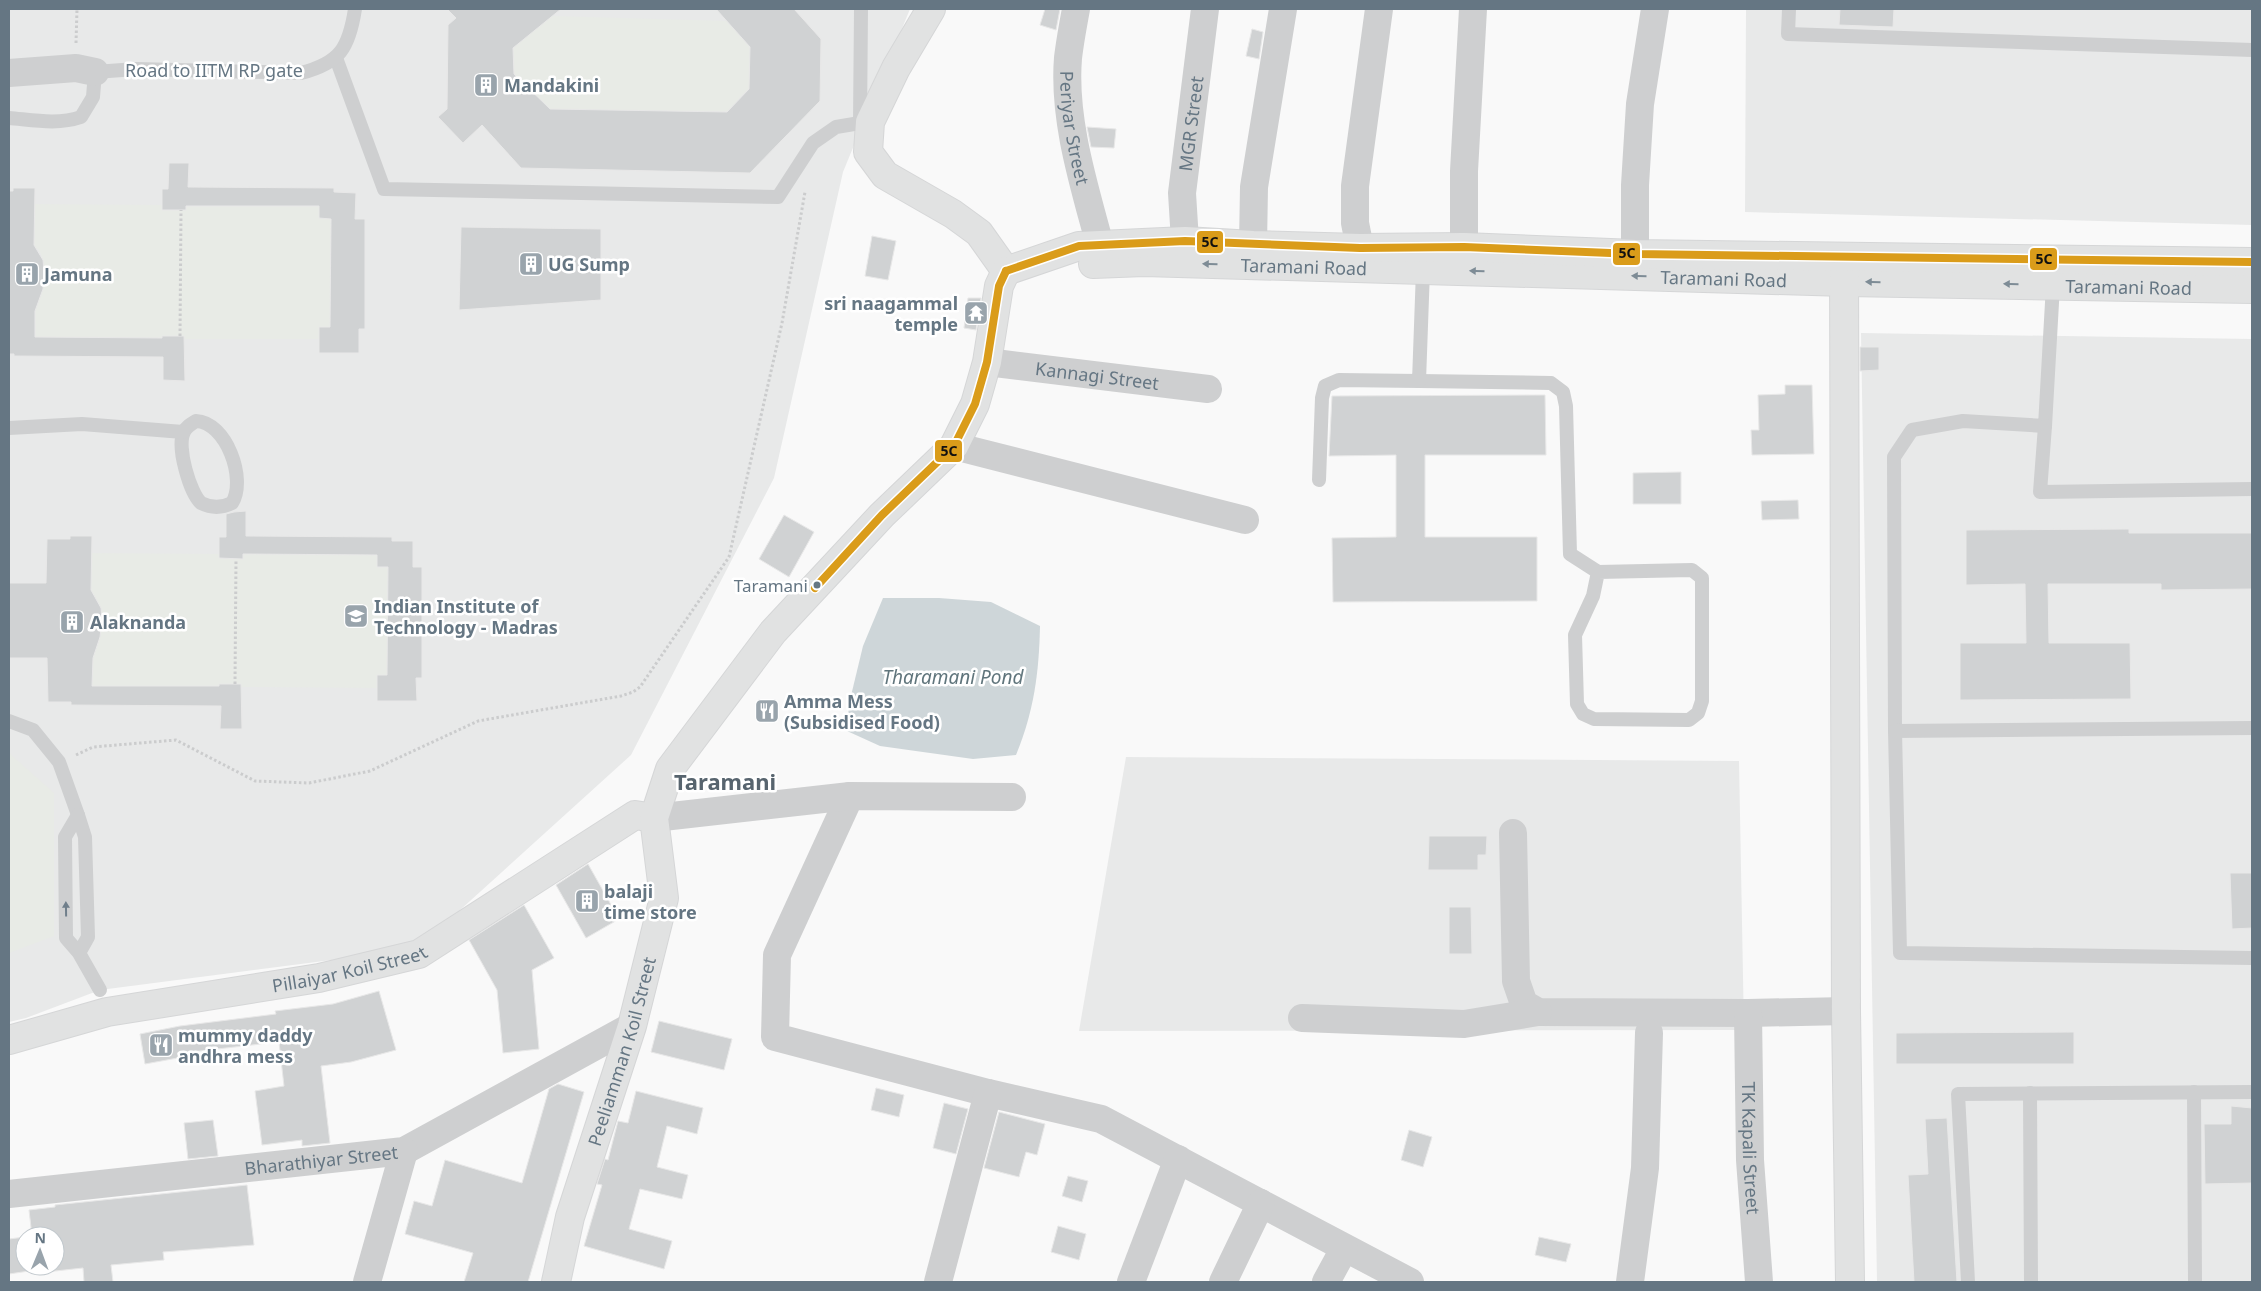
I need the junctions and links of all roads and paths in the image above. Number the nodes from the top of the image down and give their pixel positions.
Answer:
1 (77, 9) edge
2 (355, 9) edge
3 (861, 9) edge
4 (931, 9) edge
5 (1076, 9) edge
6 (1205, 9) edge
7 (1283, 9) edge
8 (1379, 9) edge
9 (1473, 9) edge
10 (1655, 9) edge
11 (1789, 9) edge
12 (2252, 50) edge
13 (336, 58) junction
14 (86, 70) junction
15 (9, 73) edge
16 (9, 118) edge
17 (865, 123) junction
18 (805, 190) dead end
19 (181, 210) dead end
20 (1185, 240) junction
21 (1100, 245) junction
22 (1253, 245) junction
23 (1464, 247) junction
24 (1360, 248) junction
25 (1635, 254) junction
26 (1844, 255) junction
27 (2252, 262) edge
28 (1423, 270) junction
29 (1006, 271) junction
30 (1846, 282) junction
31 (2053, 285) junction
32 (2252, 289) edge
33 (180, 336) dead end
34 (987, 362) junction
35 (1419, 381) junction
36 (1208, 389) dead end
37 (2045, 426) junction
38 (9, 428) edge
39 (183, 432) junction
40 (954, 446) junction
41 (1319, 480) dead end
42 (2252, 489) edge
43 (1245, 520) dead end
44 (236, 559) dead end
45 (1598, 572) junction
46 (235, 684) dead end
47 (9, 721) edge
48 (2252, 728) edge
49 (1895, 731) junction
50 (59, 762) junction
51 (850, 796) junction
52 (1012, 797) dead end
53 (78, 815) junction
54 (654, 818) junction
55 (1513, 833) dead end
56 (79, 953) junction
57 (2252, 958) edge
58 (100, 990) dead end
59 (1846, 1011) junction
60 (1538, 1012) junction
61 (1748, 1013) junction
62 (1302, 1018) dead end
63 (632, 1026) junction
64 (1649, 1033) dead end
65 (9, 1040) edge
66 (2194, 1092) junction
67 (2252, 1092) edge
68 (988, 1093) junction
69 (2030, 1093) junction
70 (404, 1151) junction
71 (1178, 1159) junction
72 (9, 1194) edge
73 (1261, 1203) junction
74 (1344, 1248) junction
75 (367, 1282) edge
76 (556, 1282) edge
77 (938, 1282) edge
78 (1131, 1282) edge
79 (1223, 1282) edge
80 (1326, 1282) edge
81 (1410, 1282) edge
82 (1630, 1282) edge
83 (1759, 1282) edge
84 (1850, 1282) edge
85 (1968, 1282) edge
86 (2031, 1282) edge
87 (2195, 1282) edge

1 - 14 path
2 - 13 lane
3 - 17 lane
4 - 17 street
5 - 21 street, Periyar Street
6 - 20 street, MGR Street
7 - 22 street
8 - 24 street
9 - 23 street
10 - 25 street
11 - 12 lane
13 - 14 lane, Road to IITM RP gate
13 - 17 lane
14 - 15 street
14 - 16 lane
17 - 29 street
18 - 50 path
19 - 33 path
20 - 21 street, Taramani Road
20 - 22 street, Taramani Road
21 - 29 street, Taramani Road
22 - 24 street, Taramani Road
23 - 24 street, Taramani Road
23 - 25 street, Taramani Road
25 - 26 street, Taramani Road
26 - 27 street, Taramani Road
26 - 30 street
28 -> 29 street, Taramani Road
30 -> 28 street, Taramani Road
28 - 35 lane
29 - 34 street, Peeliamman Koil Street
31 -> 30 street, Taramani Road
30 - 59 street
31 - 32 street, Taramani Road
31 - 37 lane
34 - 36 street, Kannagi Street
34 - 40 street, Peeliamman Koil Street
35 - 41 lane
35 - 45 lane
37 - 42 lane
37 - 49 lane
38 - 39 lane
39 - 39 lane
40 - 43 street
40 - 54 street, Peeliamman Koil Street
44 - 46 path
45 - 45 lane
47 - 50 lane
48 - 49 lane
49 - 57 lane
50 - 53 lane
51 - 52 street
51 - 54 street
51 - 68 street
53 - 56 lane
56 -> 53 lane
54 - 63 street, Peeliamman Koil Street
54 - 65 street, Pillaiyar Koil Street
55 - 60 street
56 - 58 lane
59 - 61 street
59 - 84 street
60 - 61 street
60 - 62 street
61 - 83 street, TK Kapali Street
63 - 70 street, Bharathiyar Street
63 - 76 street, Peeliamman Koil Street
64 - 82 street
66 - 67 lane
66 - 69 lane
66 - 87 lane
68 - 71 street
68 - 77 street
69 - 85 lane
69 - 86 lane
70 - 72 street, Bharathiyar Street
70 - 75 street
71 - 73 street
71 - 78 street
73 - 74 street
73 - 79 street
74 - 80 street
74 - 81 street

